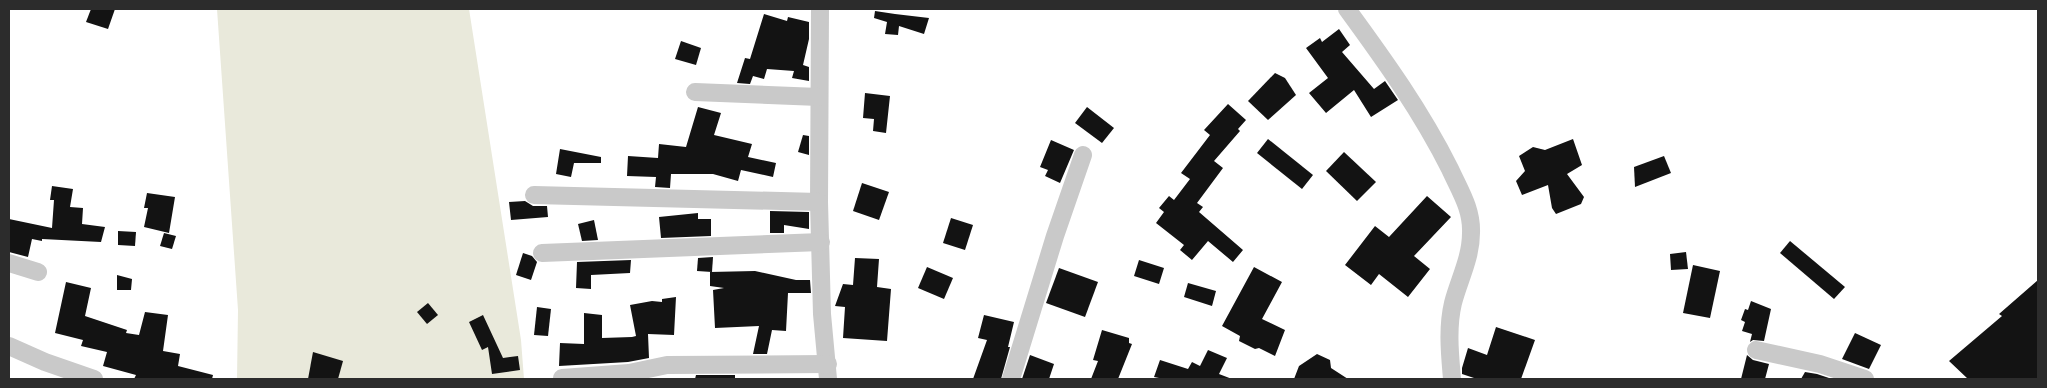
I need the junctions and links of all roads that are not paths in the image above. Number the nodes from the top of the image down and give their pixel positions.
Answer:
1 (820, 9) edge
2 (1347, 9) edge
3 (695, 92) dead end
4 (819, 97) junction
5 (1083, 155) dead end
6 (534, 195) dead end
7 (819, 202) junction
8 (821, 242) junction
9 (542, 253) dead end
10 (9, 262) edge
11 (38, 272) dead end
12 (9, 346) edge
13 (1756, 350) dead end
14 (828, 372) edge
15 (562, 378) dead end
16 (94, 379) edge
17 (1011, 379) edge
18 (1452, 379) edge
19 (1865, 379) edge

1 - 4 street
2 - 18 street
3 - 4 street
4 - 7 street
5 - 17 street
6 - 7 street
7 - 8 street
8 - 9 street
8 - 14 street
10 - 11 street
12 - 16 street
13 - 19 street
14 - 15 street

